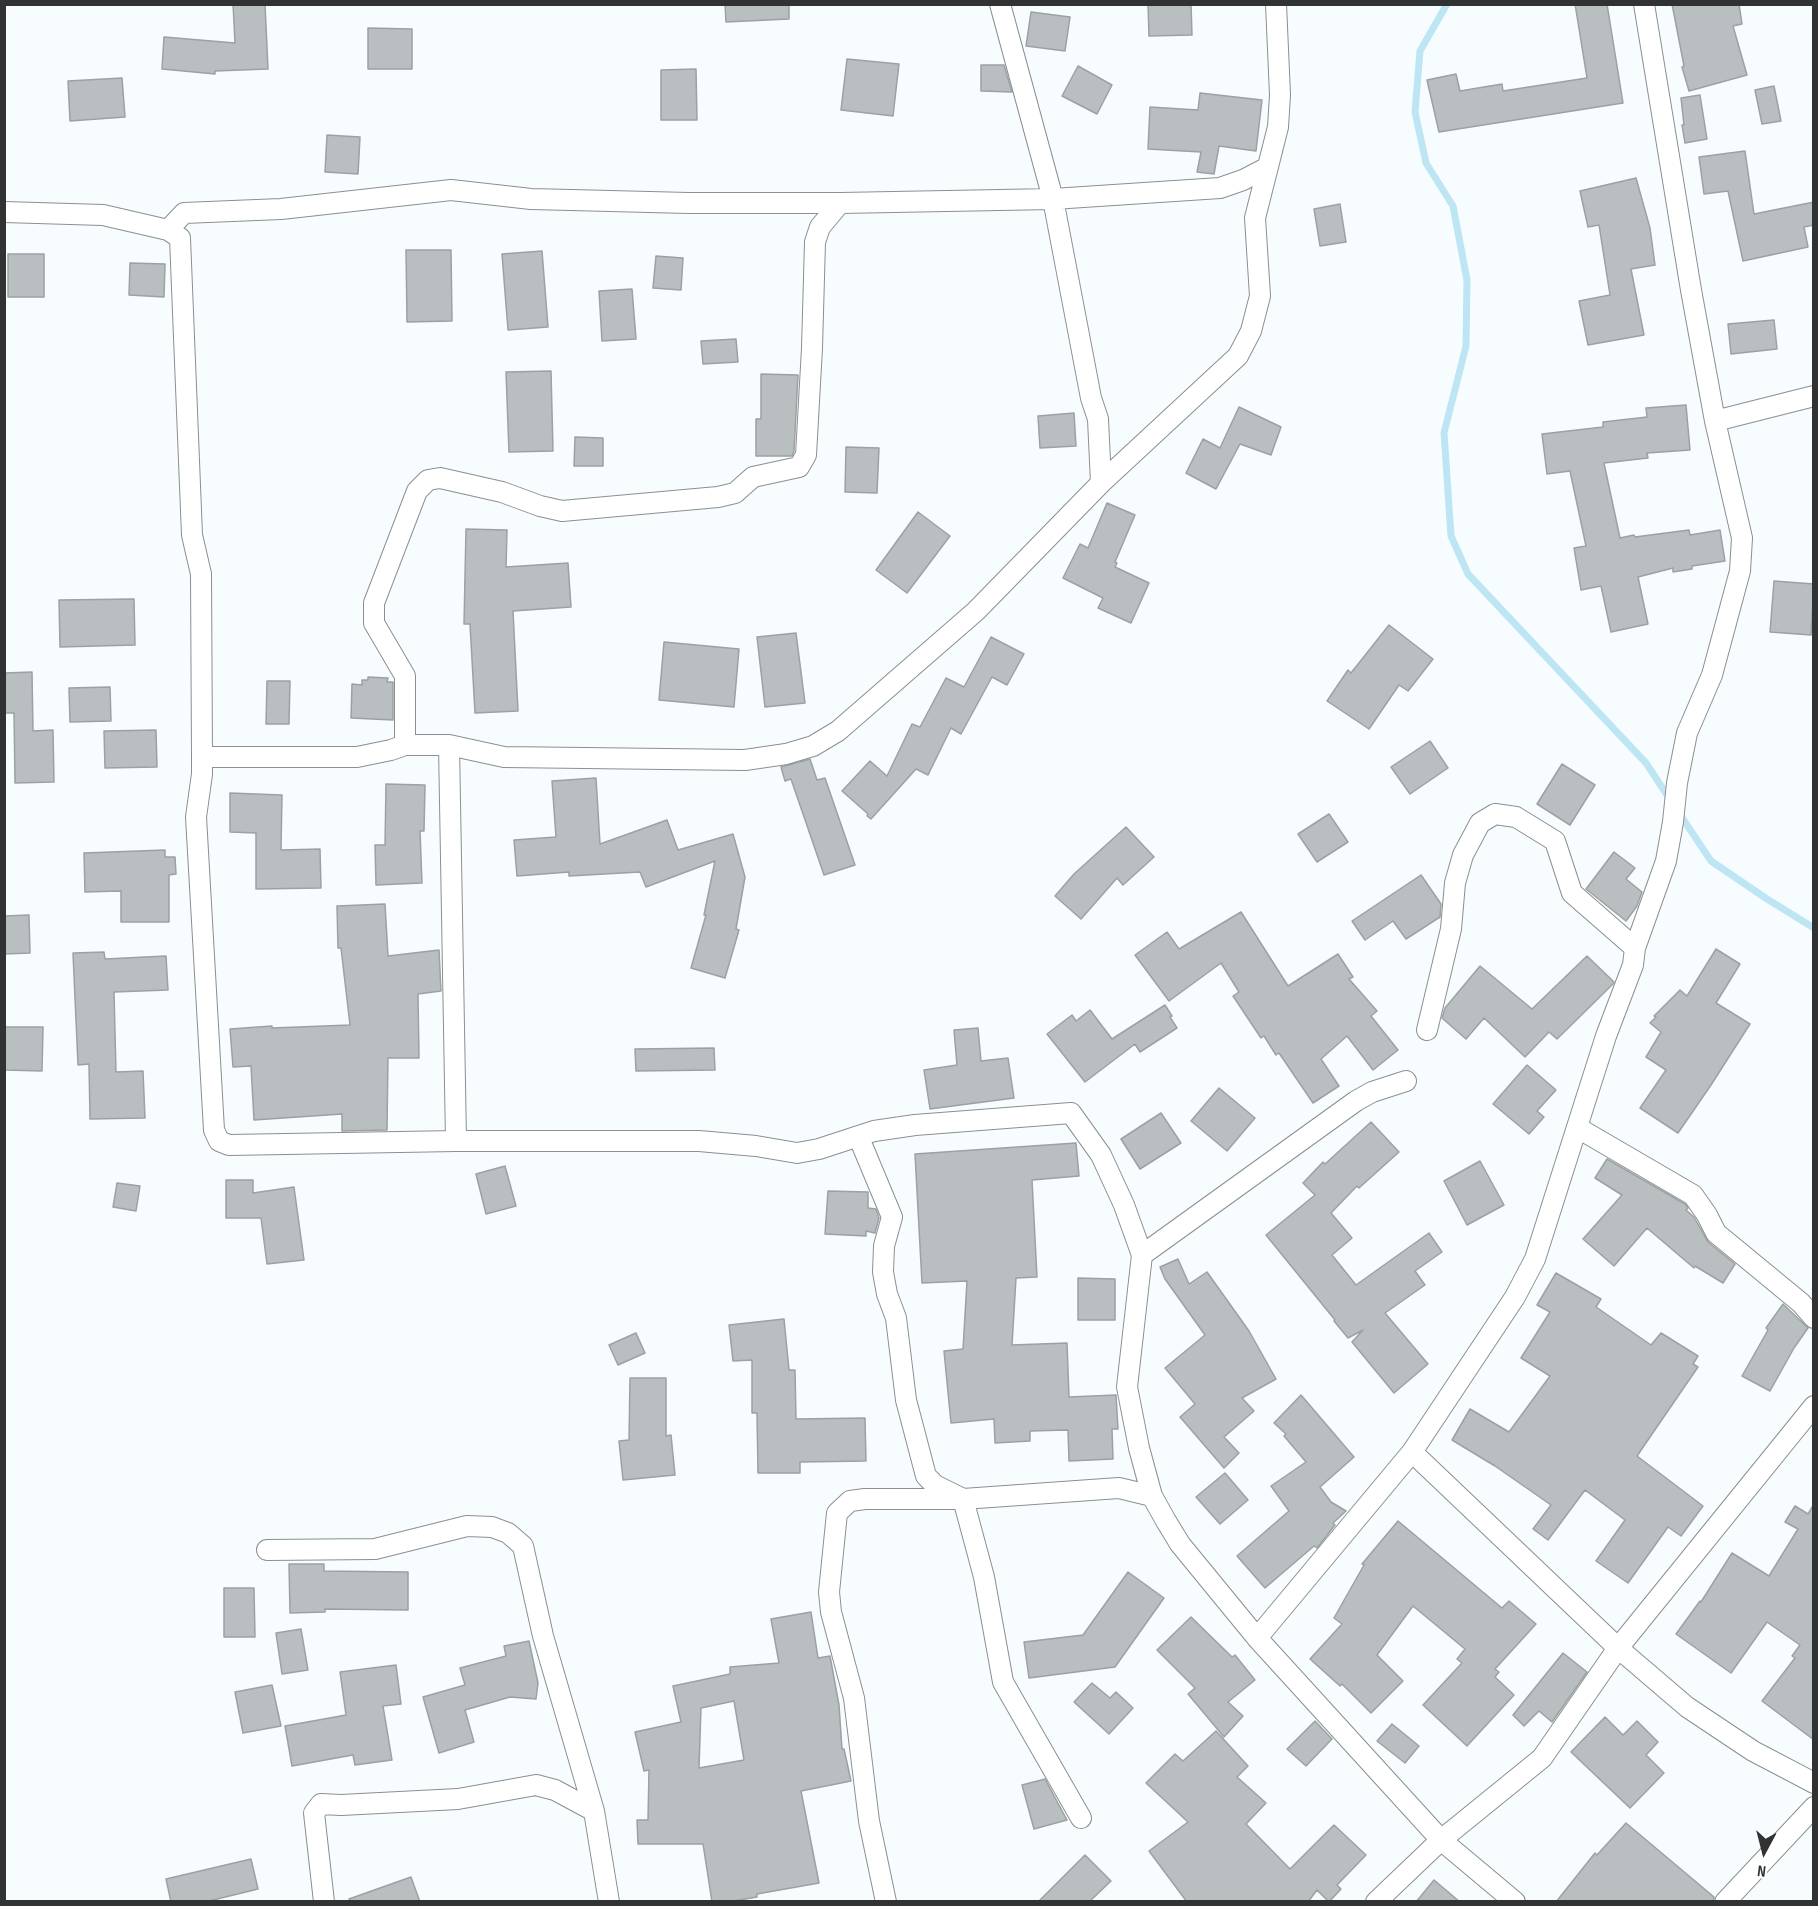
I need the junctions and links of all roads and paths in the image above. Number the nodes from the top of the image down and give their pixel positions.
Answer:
1 (1000, 4) edge
2 (1276, 4) edge
3 (1644, 4) edge
4 (1268, 167) junction
5 (1053, 199) junction
6 (840, 203) junction
7 (4, 212) edge
8 (168, 230) junction
9 (1814, 396) edge
10 (1715, 421) junction
11 (1101, 483) junction
12 (405, 745) junction
13 (449, 745) junction
14 (202, 757) junction
15 (1635, 948) junction
16 (1427, 1030) dead end
17 (1406, 1081) dead end
18 (1578, 1128) junction
19 (859, 1138) junction
20 (456, 1141) junction
21 (1142, 1255) junction
22 (1809, 1306) edge
23 (1814, 1406) edge
24 (1412, 1452) junction
25 (1152, 1496) junction
26 (963, 1499) junction
27 (267, 1550) dead end
28 (1257, 1638) junction
29 (1618, 1648) junction
30 (1814, 1783) edge
31 (1814, 1807) edge
32 (594, 1811) junction
33 (1081, 1818) dead end
34 (1441, 1840) junction
35 (324, 1902) edge
36 (609, 1902) edge
37 (886, 1902) edge
38 (1376, 1902) edge
39 (1515, 1902) edge
40 (1725, 1902) edge

1 - 5 street
2 - 4 street
3 - 10 street
4 - 5 street
4 - 11 street
5 - 6 street
5 - 11 street
6 - 8 street
6 - 12 street
7 - 8 street
8 - 14 street
9 - 10 street
10 - 15 street
11 - 13 street
12 - 13 street
12 - 14 street
13 - 20 street
14 - 20 street
15 - 16 street
15 - 18 street
17 - 21 street
18 - 22 street
18 - 24 street
19 - 20 street
19 - 21 street
19 - 26 street
21 - 25 street
23 - 29 street
24 - 28 street
24 - 29 street
25 - 26 street
25 - 28 street
26 - 33 street
26 - 37 street
27 - 32 street
28 - 34 street
29 - 30 street
29 - 34 street
31 - 40 street
32 - 35 street
32 - 36 street
34 - 38 street
34 - 39 street

